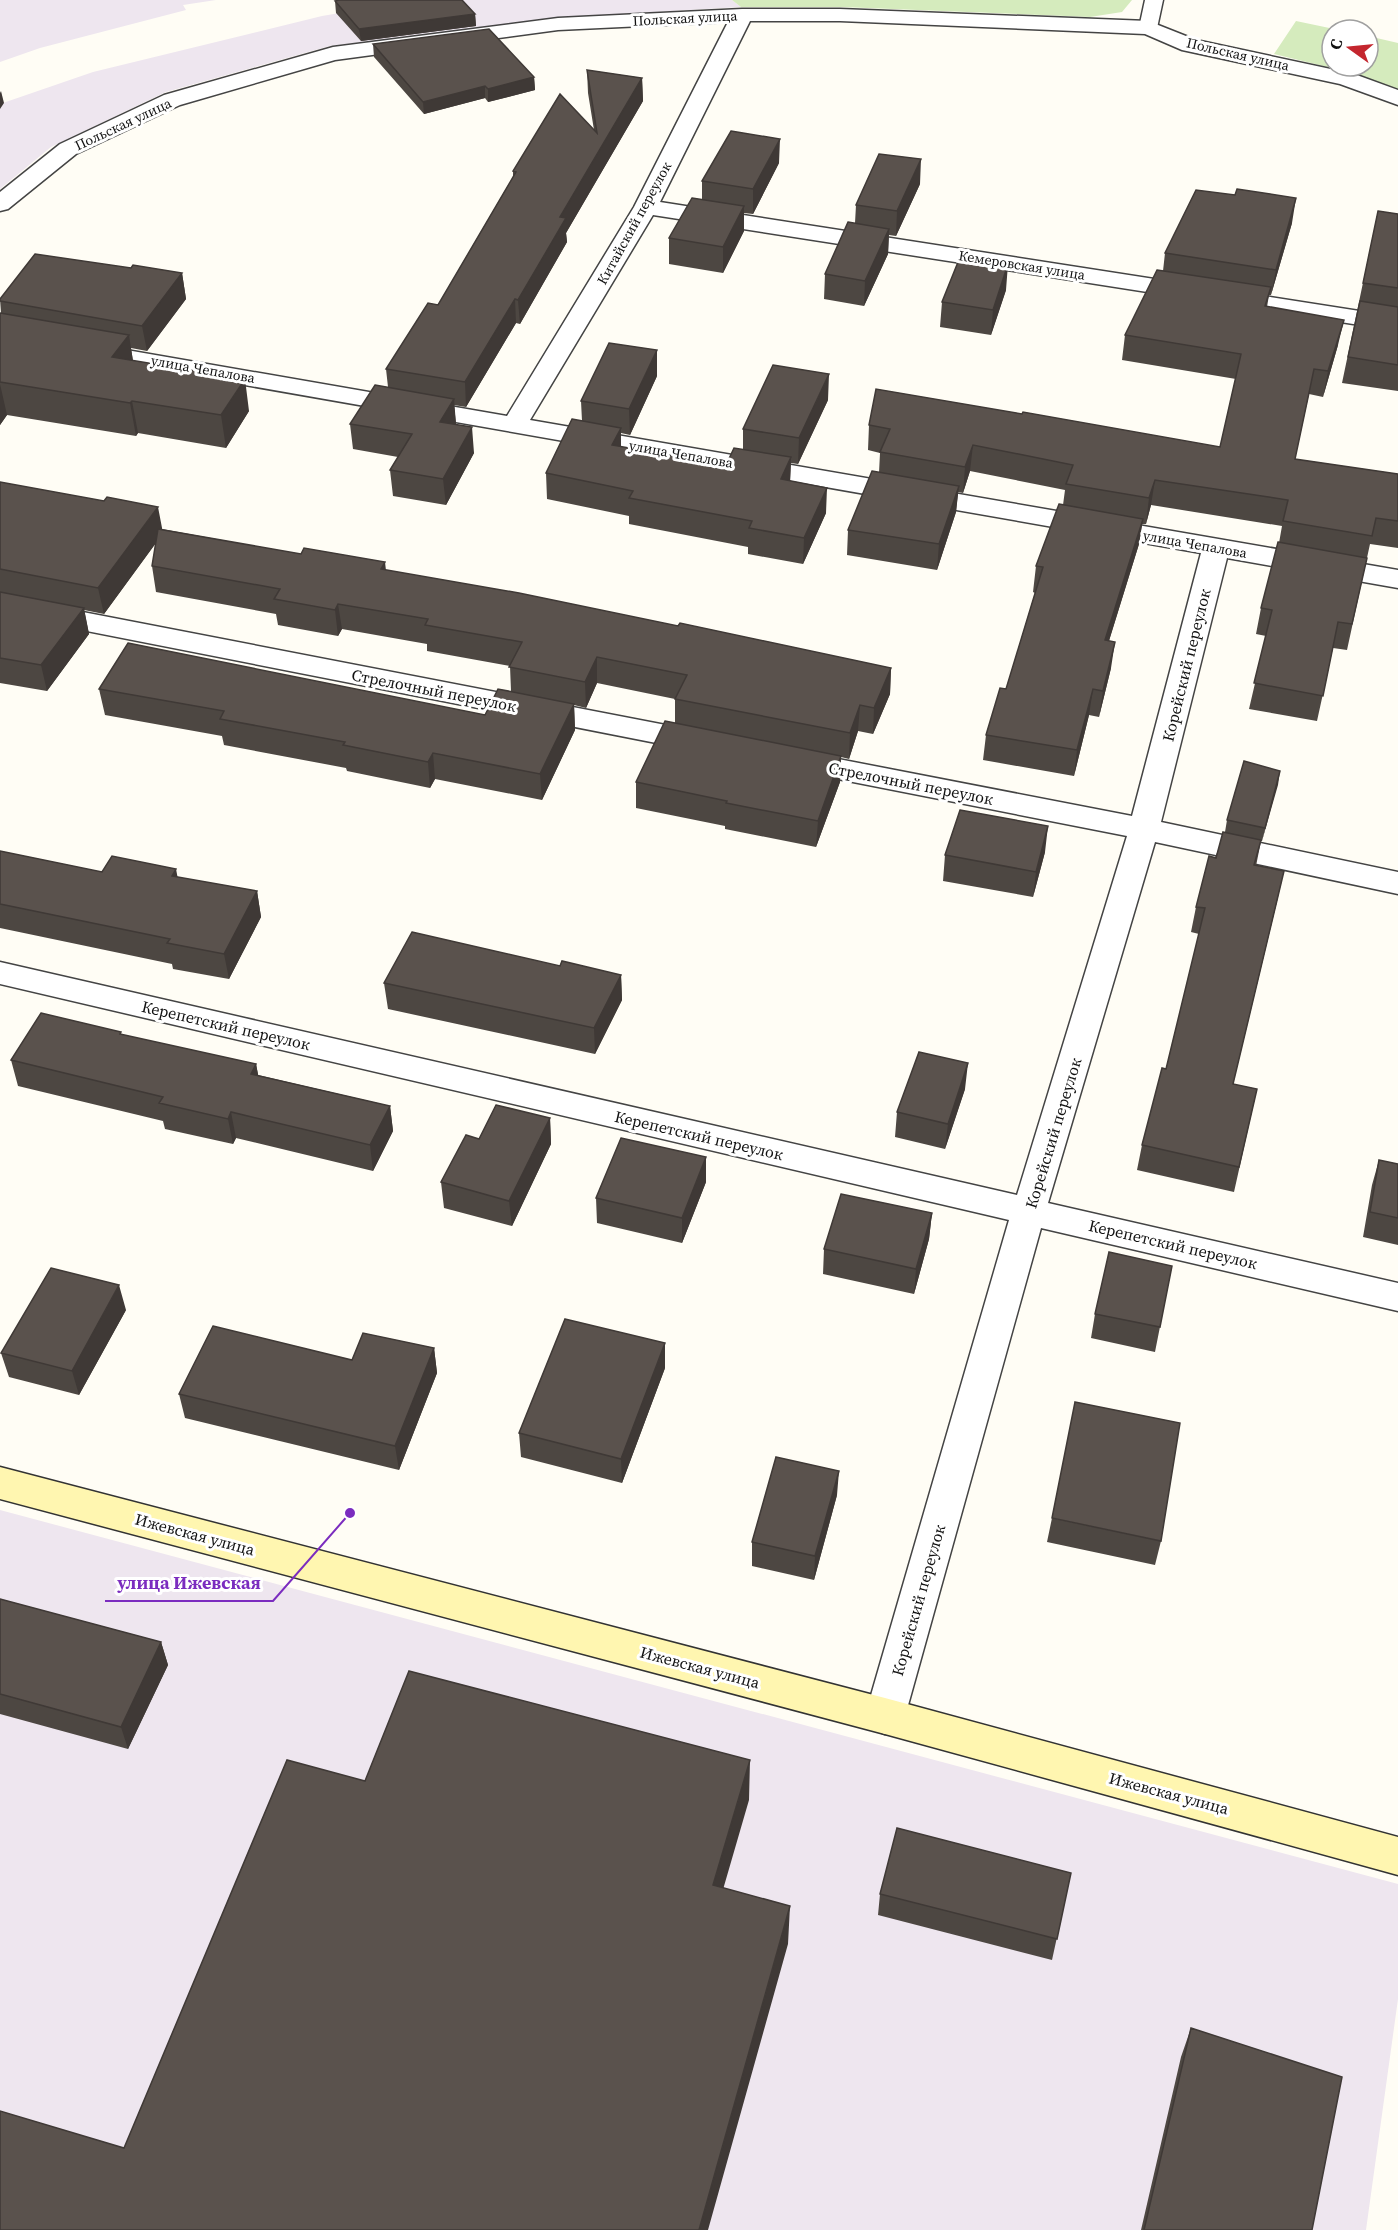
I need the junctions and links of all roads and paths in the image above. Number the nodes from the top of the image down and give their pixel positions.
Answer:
1 (1154, 0) edge
2 (742, 15) junction
3 (1148, 28) junction
4 (1398, 98) edge
5 (0, 204) edge
6 (646, 207) junction
7 (1398, 324) edge
8 (0, 335) edge
9 (515, 424) junction
10 (1215, 548) junction
11 (1398, 579) edge
12 (0, 605) edge
13 (724, 746) edge
14 (771, 756) edge
15 (1144, 829) junction
16 (1398, 882) edge
17 (0, 973) edge
18 (1029, 1211) junction
19 (1398, 1297) edge
20 (0, 1483) edge
21 (885, 1716) junction
22 (1398, 1856) edge

1 - 3 lane
2 - 3 street, Польская улица
2 - 5 street, Польская улица
2 - 6 street, Китайский переулок
3 - 4 street, Польская улица
6 - 7 street, Кемеровская улица
6 - 9 street, Китайский переулок
8 - 9 street, улица Чепалова
9 - 10 street, улица Чепалова
10 - 11 street, улица Чепалова
10 - 15 street, Корейский переулок
12 - 13 street, Стрелочный переулок
14 - 15 street, Стрелочный переулок
15 - 16 street, Стрелочный переулок
15 - 18 street, Корейский переулок
17 - 18 street, Керепетский переулок
18 - 19 street, Керепетский переулок
18 - 21 street, Корейский переулок
20 - 21 main road, Ижевская улица
21 - 22 main road, Ижевская улица

